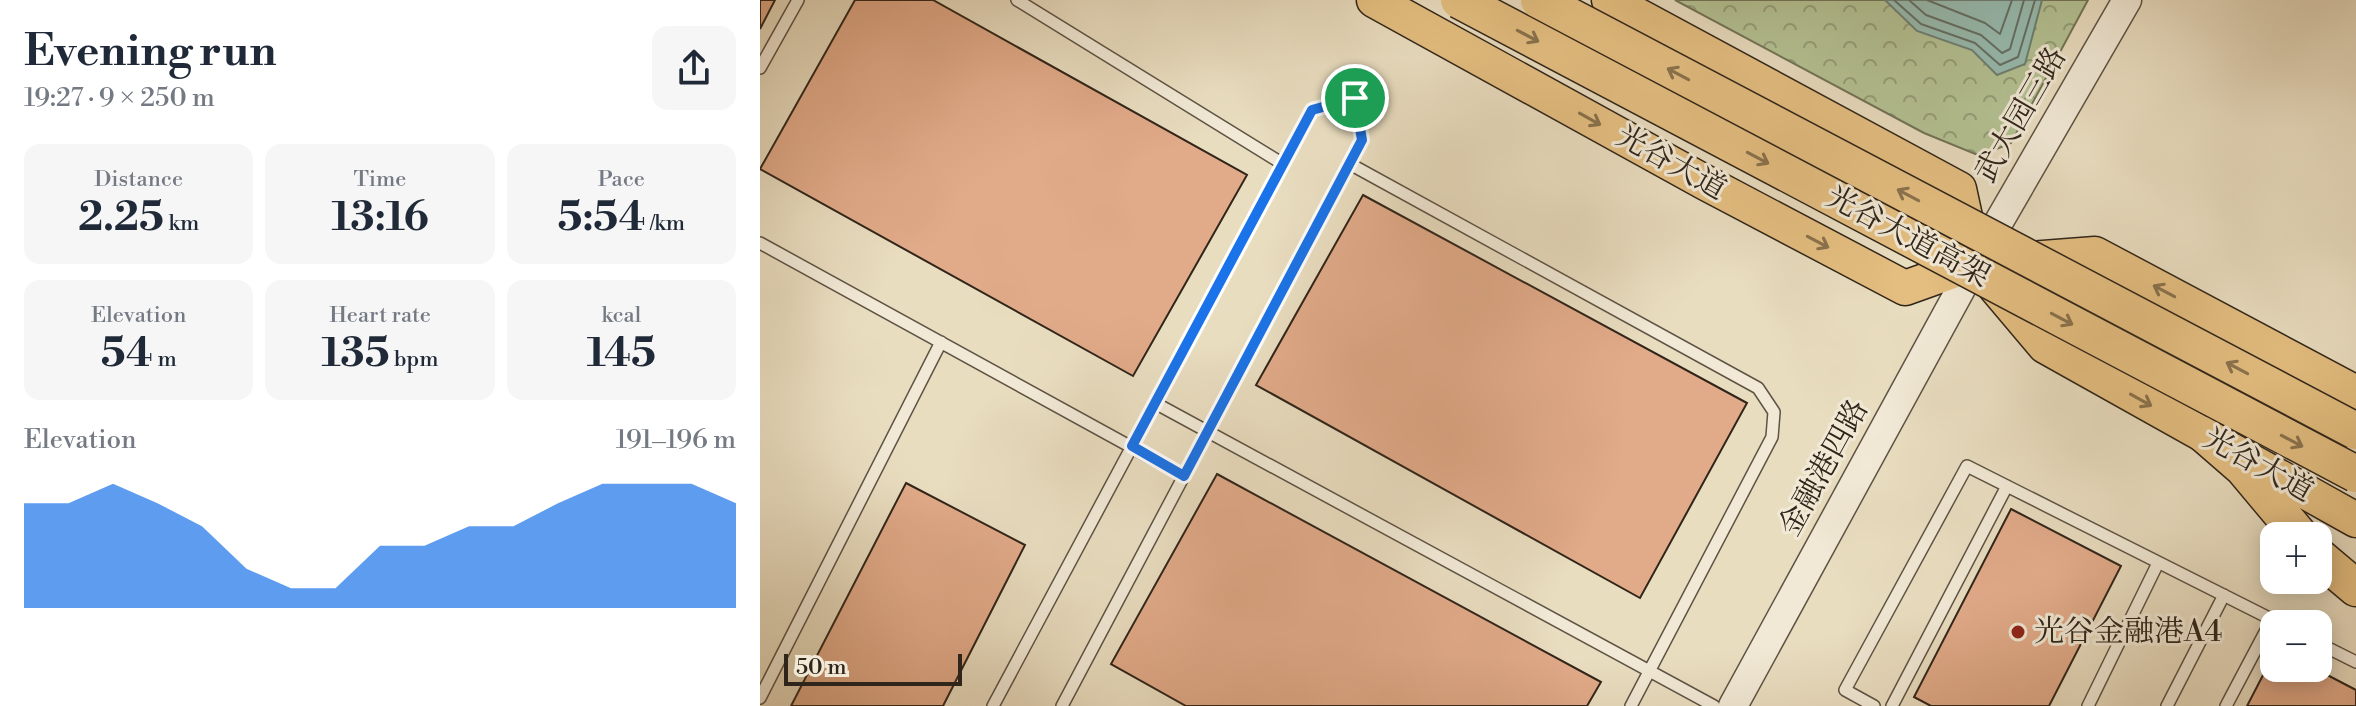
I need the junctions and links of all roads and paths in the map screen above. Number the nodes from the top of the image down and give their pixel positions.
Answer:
1 (798, 0) edge
2 (1017, 0) edge
3 (1374, 0) edge
4 (1459, 0) edge
5 (1539, 0) edge
6 (1609, 0) edge
7 (2127, 0) edge
8 (760, 68) edge
9 (1283, 164) junction
10 (1350, 164) junction
11 (760, 243) edge
12 (1975, 263) junction
13 (941, 342) junction
14 (2356, 393) edge
15 (1155, 403) junction
16 (2356, 431) edge
17 (1207, 433) junction
18 (2205, 435) junction
19 (1132, 446) junction
20 (2356, 474) edge
21 (1184, 476) junction
22 (2007, 486) junction
23 (2356, 520) edge
24 (2288, 522) edge
25 (2158, 563) junction
26 (2332, 568) edge
27 (2356, 588) edge
28 (2224, 595) junction
29 (2260, 614) edge
30 (2260, 649) edge
31 (2332, 650) edge
32 (2356, 662) edge
33 (1649, 671) junction
34 (760, 698) edge
35 (993, 706) edge
36 (1062, 706) edge
37 (1631, 706) edge
38 (1714, 706) edge
39 (1733, 706) edge
40 (1874, 706) edge
41 (1892, 706) edge
42 (2088, 706) edge
43 (2167, 706) edge
44 (2226, 706) edge

1 - 8 lane
2 - 9 lane
3 -> 12 main road, 光谷大道
4 -> 20 highway, 光谷大道高架, bridge
16 -> 5 highway, 光谷大道高架, bridge
6 - 12 main road, 光谷大道
7 - 12 street, 武大园三路
9 - 10 lane
9 - 15 lane
10 - 17 lane
10 - 33 lane
11 - 13 lane
14 -> 12 main road, 光谷大道
12 -> 18 main road, 光谷大道
12 - 39 street, 金融港四路
13 - 19 lane
13 - 34 lane
15 - 17 lane
15 - 19 lane
17 - 21 lane
17 - 33 lane
18 - 23 main road, 光谷大道
18 - 24 highway
19 - 21 lane
19 - 35 lane
21 - 36 lane
22 - 25 lane
22 - 40 lane
22 - 41 lane
25 - 28 lane
25 - 42 lane
26 - 27 highway
28 - 29 lane
28 - 43 lane
30 - 44 lane
31 - 32 lane
33 - 37 lane
33 - 38 lane

